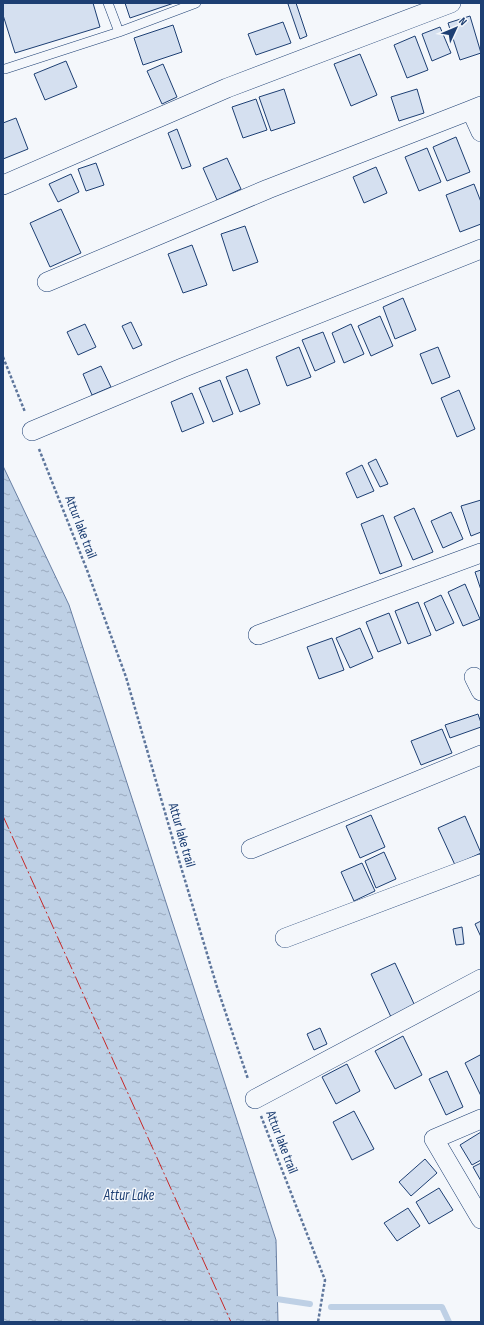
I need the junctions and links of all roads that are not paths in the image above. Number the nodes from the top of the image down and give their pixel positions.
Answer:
1 (108, 3) edge
2 (196, 3) edge
3 (451, 3) edge
4 (118, 32) junction
5 (5, 69) dead end
6 (476, 108) edge
7 (481, 132) edge
8 (3, 185) edge
9 (481, 249) edge
10 (47, 282) dead end
11 (32, 431) road end
12 (481, 553) edge
13 (258, 635) dead end
14 (481, 754) edge
15 (251, 849) dead end
16 (481, 864) edge
17 (285, 938) dead end
18 (481, 979) edge
19 (255, 1099) road end
20 (481, 1118) edge
21 (481, 1219) edge

1 - 4 lane
2 - 4 lane
3 - 8 street
4 - 5 lane
6 - 7 street
6 - 10 street
9 - 11 street
12 - 13 street
14 - 15 street
16 - 17 street
18 - 19 street
20 - 21 street

